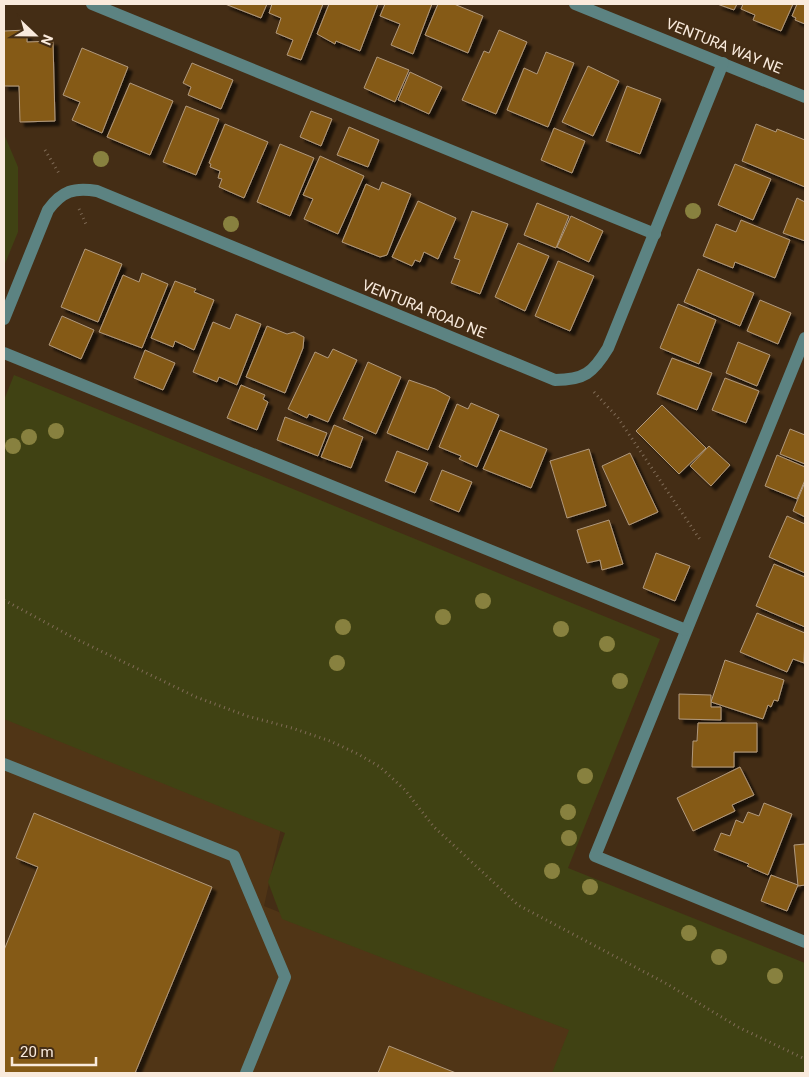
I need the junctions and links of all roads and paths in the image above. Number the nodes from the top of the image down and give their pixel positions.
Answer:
1 (92, 4) edge
2 (574, 4) edge
3 (723, 64) junction
4 (805, 97) edge
5 (655, 234) junction
6 (4, 319) edge
7 (805, 338) edge
8 (4, 353) edge
9 (582, 378) junction
10 (716, 558) junction
11 (4, 600) edge
12 (686, 630) junction
13 (4, 764) edge
14 (805, 942) edge
15 (805, 1059) edge
16 (246, 1073) edge

1 - 5 street
2 - 3 street, VENTURA WAY NE
3 - 4 street, VENTURA WAY NE
3 - 5 street
5 - 9 street
6 - 9 street, VENTURA ROAD NE
7 - 10 street
8 - 12 street
9 - 10 path
10 - 12 street
11 - 15 path
12 - 14 street
13 - 16 street

